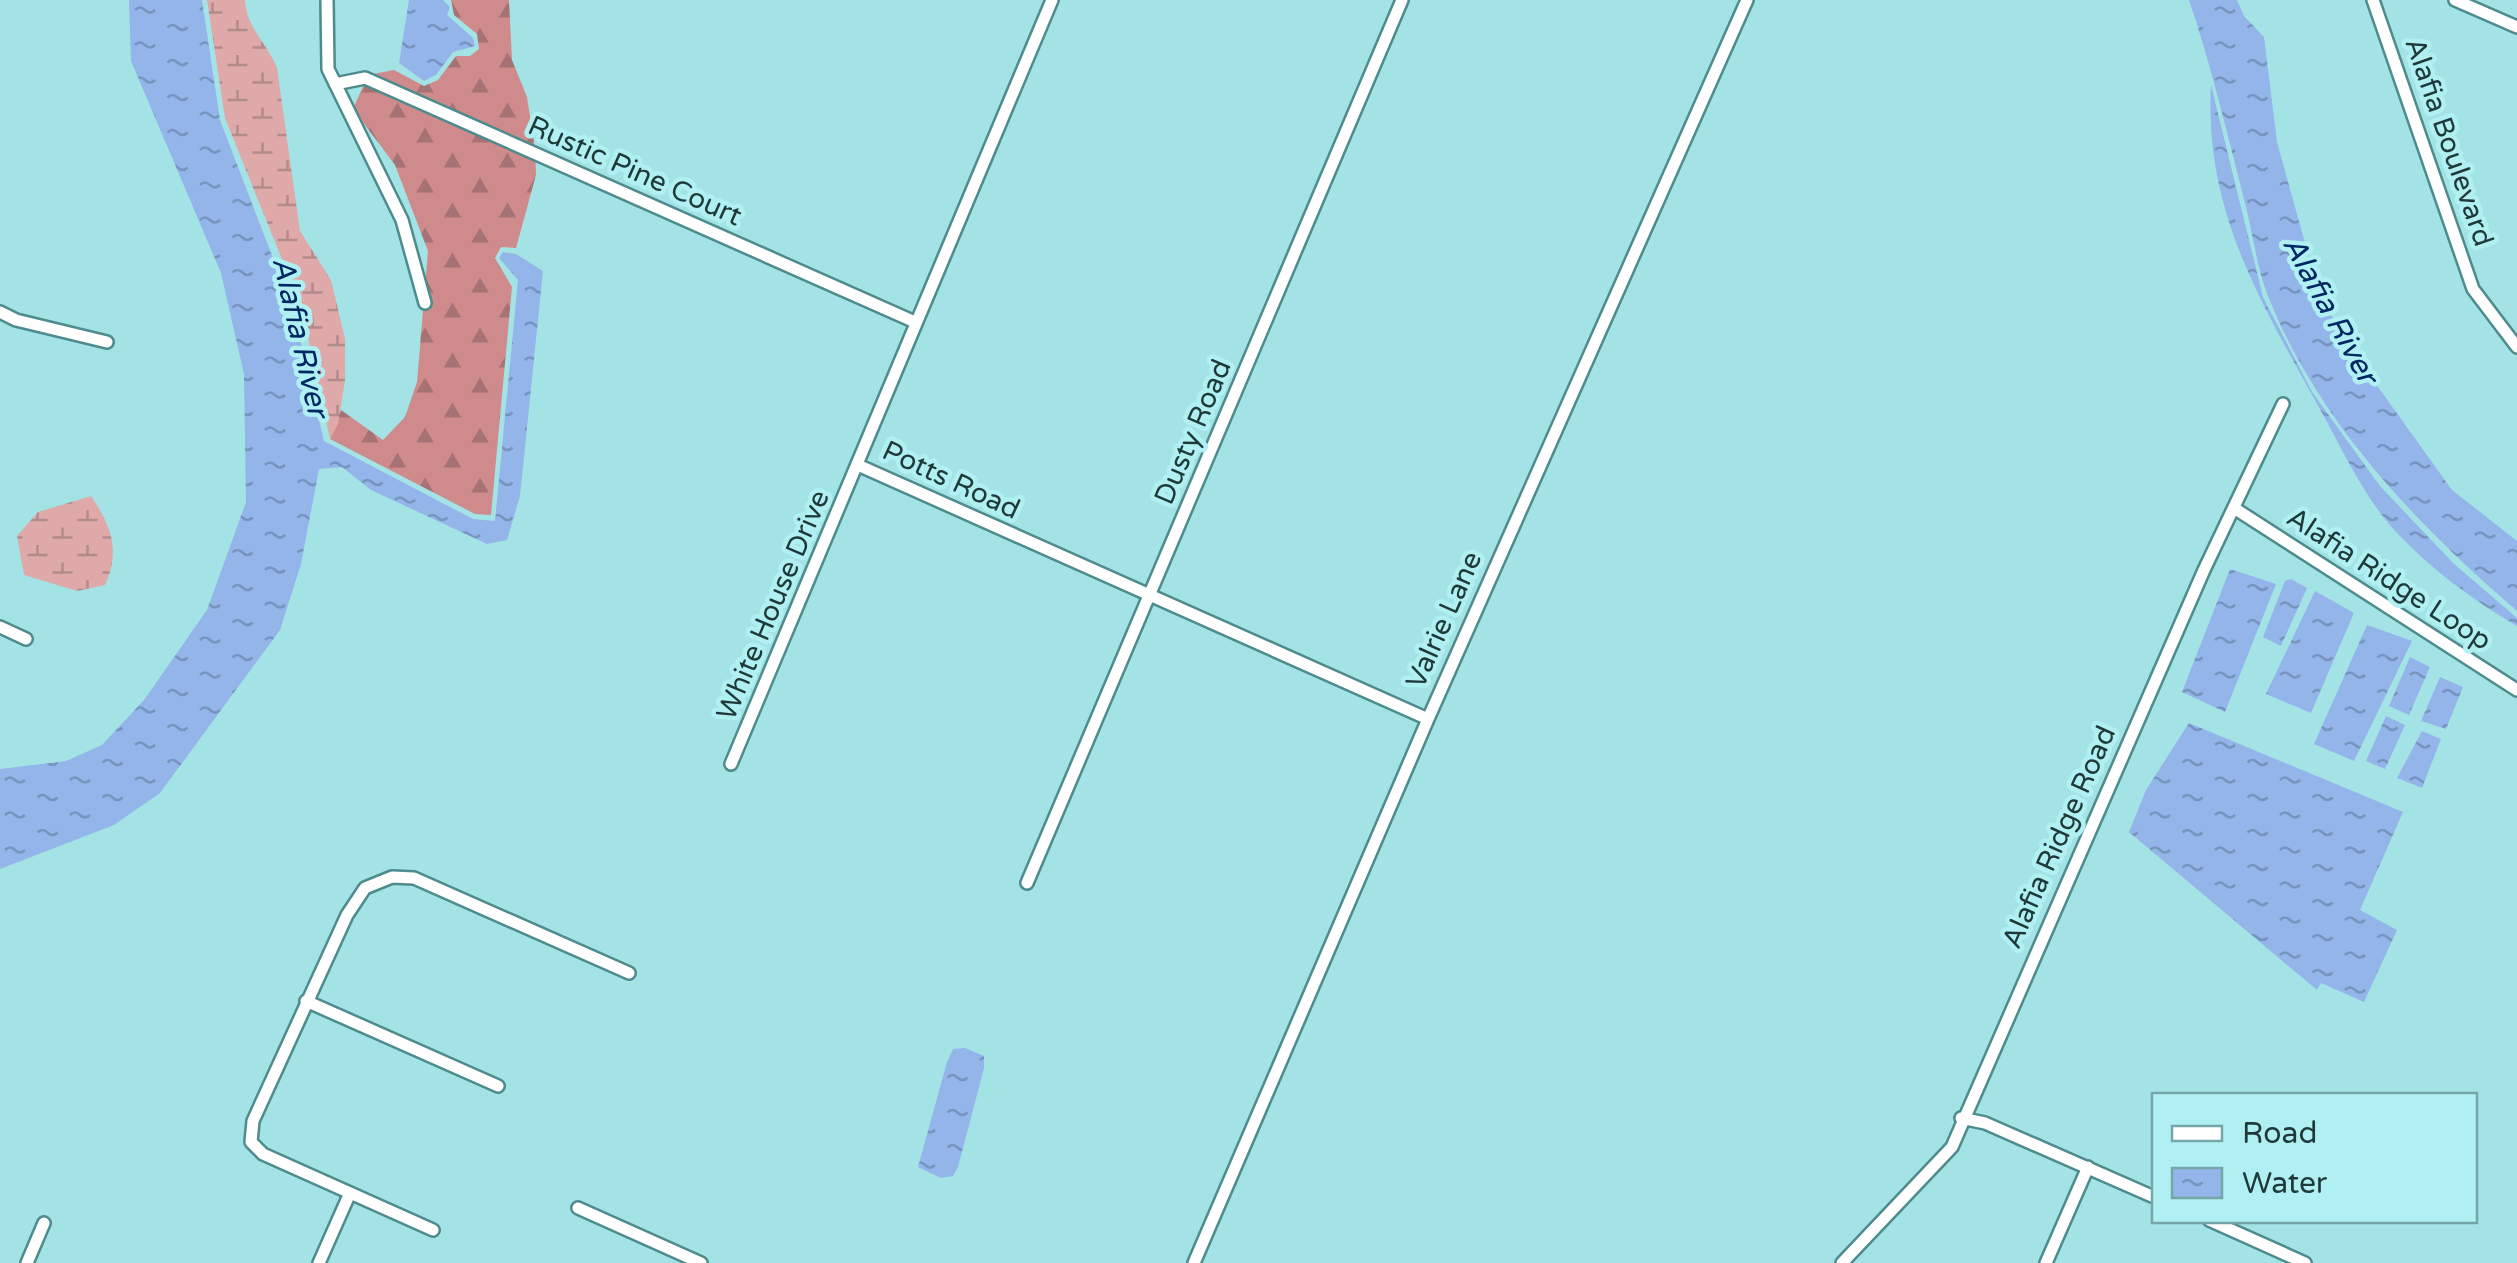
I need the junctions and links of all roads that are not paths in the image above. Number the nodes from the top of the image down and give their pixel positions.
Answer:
1 (327, 0) edge
2 (1052, 0) edge
3 (1402, 0) edge
4 (1747, 0) edge
5 (2373, 0) edge
6 (2455, 0) edge
7 (2517, 27) edge
8 (335, 84) junction
9 (425, 303) dead end
10 (0, 312) edge
11 (915, 322) junction
12 (108, 342) dead end
13 (2517, 347) edge
14 (2283, 404) dead end
15 (860, 466) junction
16 (2234, 508) junction
17 (1150, 599) junction
18 (0, 627) edge
19 (26, 639) dead end
20 (2517, 690) edge
21 (1428, 719) junction
22 (731, 764) dead end
23 (1026, 883) dead end
24 (629, 973) dead end
25 (306, 1002) junction
26 (498, 1086) dead end
27 (1961, 1118) junction
28 (2088, 1168) junction
29 (350, 1193) junction
30 (2152, 1195) edge
31 (578, 1208) dead end
32 (44, 1223) dead end
33 (2216, 1223) edge
34 (433, 1230) dead end
35 (27, 1263) edge
36 (319, 1263) edge
37 (700, 1263) edge
38 (1194, 1263) edge
39 (1842, 1263) edge
40 (2046, 1263) edge
41 (2306, 1263) edge

1 - 8 street
2 - 11 street, Potts Road
3 - 17 street, Dusty Road
4 - 21 street, Valrie Lane
5 - 13 street, Alafia Boulevard
6 - 7 street
8 - 9 street
8 - 11 street, Rustic Pine Court
10 - 12 street
11 - 15 street, Potts Road
14 - 16 street, Alafia Ridge Road
15 - 17 street, Potts Road
15 - 22 street, White House Drive
16 - 20 street, Alafia Ridge Loop
16 - 27 street, Alafia Ridge Road
17 - 21 street, Potts Road
17 - 23 street, Dusty Road
18 - 19 street
21 - 38 street, Valrie Lane
24 - 25 street
25 - 26 street
25 - 29 street
27 - 28 street
27 - 39 street, Alafia Ridge Road
28 - 30 street
28 - 40 street
29 - 34 street
29 - 36 street
31 - 37 street
32 - 35 street
33 - 41 street

